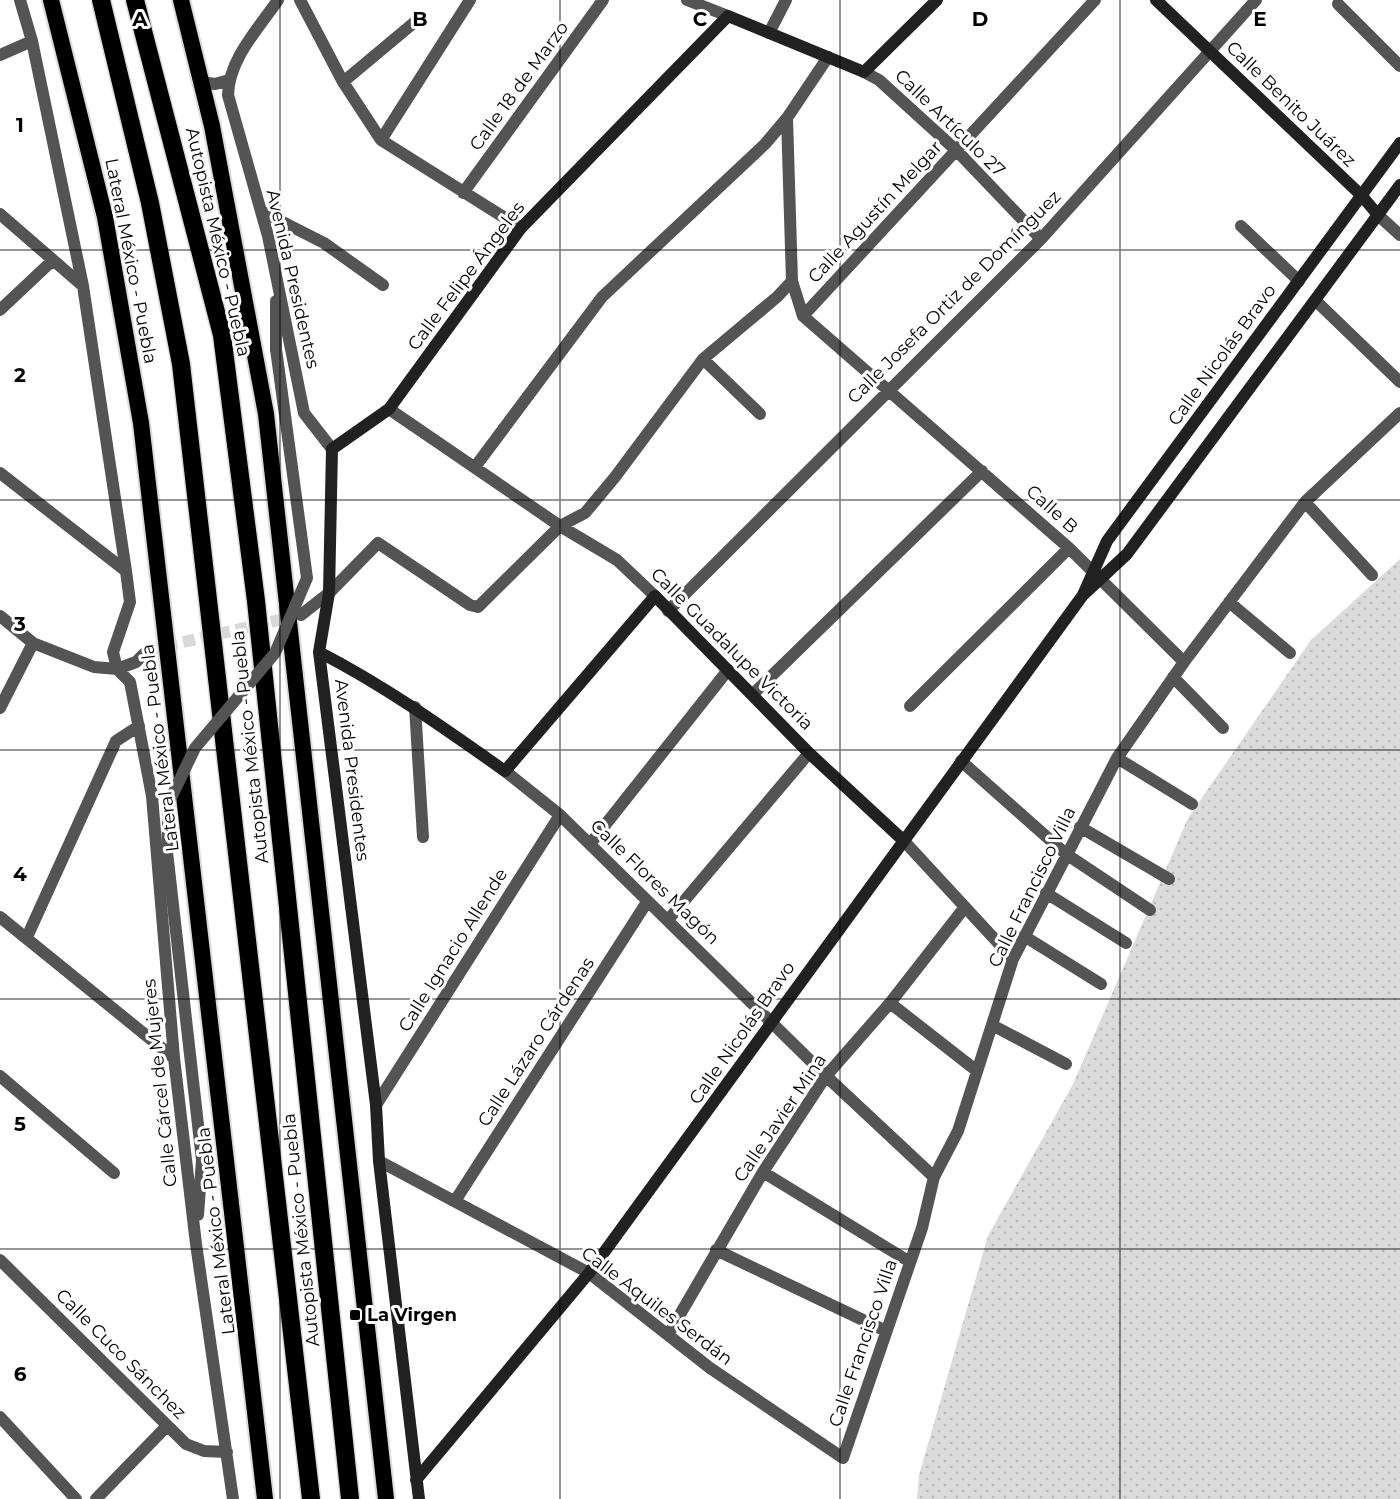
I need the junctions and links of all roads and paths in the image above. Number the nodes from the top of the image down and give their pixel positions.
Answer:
1 (20, 0) edge
2 (51, 0) edge
3 (101, 0) edge
4 (135, 0) edge
5 (181, 0) edge
6 (278, 0) edge
7 (300, 0) edge
8 (470, 0) edge
9 (603, 0) edge
10 (687, 0) edge
11 (786, 0) edge
12 (937, 0) edge
13 (1095, 0) edge
14 (1156, 0) edge
15 (1257, 0) edge
16 (1338, 3) dead end
17 (728, 16) junction
18 (416, 21) dead end
19 (769, 33) junction
20 (32, 41) junction
21 (1210, 51) junction
22 (0, 55) edge
23 (828, 57) junction
24 (1400, 66) edge
25 (864, 72) junction
26 (228, 80) junction
27 (201, 82) junction
28 (343, 82) junction
29 (786, 118) junction
30 (381, 140) junction
31 (1400, 143) edge
32 (957, 151) junction
33 (1400, 185) edge
34 (464, 193) junction
35 (1362, 196) junction
36 (261, 211) junction
37 (0, 215) edge
38 (1378, 215) junction
39 (1241, 226) dead end
40 (521, 228) junction
41 (1400, 236) edge
42 (1041, 239) junction
43 (52, 261) junction
44 (276, 273) junction
45 (792, 281) junction
46 (1299, 281) junction
47 (383, 285) dead end
48 (83, 286) junction
49 (1316, 301) junction
50 (0, 310) edge
51 (803, 316) junction
52 (703, 359) junction
53 (1400, 382) edge
54 (887, 392) junction
55 (389, 408) junction
56 (1400, 413) edge
57 (760, 414) dead end
58 (332, 449) junction
59 (475, 467) junction
60 (982, 471) junction
61 (0, 473) edge
62 (1305, 502) junction
63 (560, 526) junction
64 (1069, 548) junction
65 (126, 571) junction
66 (1372, 575) dead end
67 (1096, 576) junction
68 (329, 593) junction
69 (655, 596) junction
70 (1229, 602) junction
71 (668, 611) junction
72 (301, 615) tunnel mouth
73 (0, 616) edge
74 (33, 643) junction
75 (147, 650) tunnel mouth
76 (318, 652) junction
77 (1290, 653) dead end
78 (1184, 662) junction
79 (117, 669) junction
80 (728, 670) junction
81 (1173, 677) junction
82 (753, 694) junction
83 (1, 702) edge
84 (910, 706) dead end
85 (415, 707) junction
86 (139, 726) junction
87 (1222, 728) dead end
88 (809, 753) junction
89 (1117, 758) junction
90 (961, 761) junction
91 (505, 771) junction
92 (1192, 804) dead end
93 (561, 815) junction
94 (1080, 827) junction
95 (423, 837) dead end
96 (904, 841) junction
97 (590, 844) junction
98 (1066, 854) junction
99 (1168, 879) dead end
100 (1046, 893) junction
101 (647, 902) junction
102 (965, 907) junction
103 (1150, 910) dead end
104 (0, 917) edge
105 (668, 920) junction
106 (1024, 936) junction
107 (27, 938) junction
108 (1126, 943) dead end
109 (1013, 958) junction
110 (1101, 984) dead end
111 (890, 1003) junction
112 (771, 1021) junction
113 (992, 1025) junction
114 (174, 1058) junction
115 (1066, 1064) dead end
116 (977, 1071) junction
117 (0, 1076) edge
118 (826, 1076) junction
119 (376, 1105) junction
120 (380, 1161) junction
121 (763, 1172) junction
122 (114, 1173) dead end
123 (934, 1177) junction
124 (455, 1201) junction
125 (196, 1244) junction
126 (716, 1250) junction
127 (0, 1260) edge
128 (910, 1262) junction
129 (589, 1273) junction
130 (886, 1331) junction
131 (668, 1335) junction
132 (0, 1417) edge
133 (167, 1426) junction
134 (227, 1452) junction
135 (843, 1458) joint
136 (416, 1480) junction
137 (76, 1499) edge
138 (96, 1499) edge
139 (233, 1499) edge
140 (265, 1499) edge
141 (311, 1499) edge
142 (350, 1499) edge
143 (386, 1499) edge
144 (419, 1499) edge

1 - 20 street
2 - 140 highway, Lateral México - Puebla
3 - 141 highway, Autopista México - Puebla
4 - 142 highway, Autopista México - Puebla
5 - 27 highway
6 - 26 street
7 - 28 street
8 - 30 street
9 - 34 street, Calle 18 de Marzo
10 - 17 street, Calle Artículo 27
11 - 19 street
12 - 25 main road
13 - 32 street, Calle Agustín Melgar
14 - 21 main road, Calle Benito Juárez
15 - 21 street, Calle Josefa Ortiz de Domínguez
16 - 24 street
17 - 19 main road, Calle Artículo 27
17 - 40 main road, Calle Felipe Ángeles
18 - 28 street
19 - 23 main road, Calle Artículo 27
20 - 22 street
20 - 48 street
21 - 35 main road, Calle Benito Juárez
21 - 42 street, Calle Josefa Ortiz de Domínguez
23 - 25 main road, Calle Artículo 27
23 - 29 street
25 - 32 street, Calle Artículo 27
26 - 27 street
26 - 36 street, Avenida Presidentes
27 - 143 highway
28 - 30 street
29 - 45 street
29 - 59 street
30 - 34 street
31 - 35 main road, Calle Nicolás Bravo
32 - 42 street, Calle Artículo 27
32 - 51 street, Calle Agustín Melgar
33 - 38 main road, Calle Nicolás Bravo
34 - 40 street
35 - 38 main road, Calle Benito Juárez
35 - 46 main road, Calle Nicolás Bravo
36 - 44 street, Avenida Presidentes
36 - 47 street
37 - 43 street
38 - 41 street, Calle Benito Juárez
38 - 49 main road, Calle Nicolás Bravo
39 - 46 street
40 - 55 main road, Calle Felipe Ángeles
42 - 54 street, Calle Josefa Ortiz de Domínguez
43 - 48 street
43 - 50 street
44 - 58 street, Avenida Presidentes
44 - 125 street, bridge
45 - 51 street
45 - 52 street
46 - 67 main road, Calle Nicolás Bravo
48 - 65 street
49 - 53 street
49 - 67 main road, Calle Nicolás Bravo
51 - 54 street, Calle B
52 - 57 street
52 - 63 street
54 - 60 street, Calle B
54 - 71 street, Calle Josefa Ortiz de Domínguez
55 - 58 main road, Calle Felipe Ángeles
55 - 59 street, Calle Guadalupe Victoria
56 - 62 street, Calle Francisco Villa
58 - 68 main road, Avenida Presidentes
59 - 63 street, Calle Guadalupe Victoria
60 - 64 street, Calle B
60 - 82 street
61 - 65 street
62 - 66 street
62 - 70 street, Calle Francisco Villa
63 - 68 street
63 - 69 street, Calle Guadalupe Victoria
64 - 67 street, Calle B
64 - 84 street
65 - 79 street
67 - 78 street, Calle B
67 - 90 main road, Calle Nicolás Bravo
68 - 72 street
68 - 76 main road, Avenida Presidentes
69 - 71 main road, Calle Guadalupe Victoria
69 - 91 main road
70 - 77 street
70 - 78 street, Calle Francisco Villa
71 - 80 main road, Calle Guadalupe Victoria
73 - 74 street
74 - 79 street
74 - 83 street
75 - 79 street
76 - 85 main road, Calle Flores Magón
76 - 119 main road, Avenida Presidentes
78 - 81 street, Calle Francisco Villa
79 - 86 street, Calle Cárcel de Mujeres
80 - 82 main road, Calle Guadalupe Victoria
80 - 97 street
81 - 87 street
81 - 89 street, Calle Francisco Villa
82 - 88 main road, Calle Guadalupe Victoria
85 - 91 main road, Calle Flores Magón
85 - 95 street
86 - 107 street
86 - 114 street, Calle Cárcel de Mujeres
88 - 96 main road, Calle Guadalupe Victoria
88 - 105 street
89 - 92 street
89 - 94 street, Calle Francisco Villa
90 - 96 main road, Calle Nicolás Bravo
90 - 98 street
91 - 93 street, Calle Flores Magón
93 - 97 street, Calle Flores Magón
93 - 119 street, Calle Ignacio Allende
94 - 98 street, Calle Francisco Villa
94 - 99 street
96 - 102 street, Calle Guadalupe Victoria
96 - 112 main road, Calle Nicolás Bravo
97 - 101 street, Calle Flores Magón
98 - 100 street, Calle Francisco Villa
98 - 103 street
100 - 106 street, Calle Francisco Villa
100 - 108 street
101 - 105 street, Calle Flores Magón
101 - 124 street, Calle Lázaro Cárdenas
102 - 109 street, Calle Guadalupe Victoria
102 - 111 street, Calle Javier Mina
104 - 107 street
105 - 112 street, Calle Flores Magón
106 - 109 street, Calle Francisco Villa
106 - 110 street
107 - 114 street
109 - 113 street, Calle Francisco Villa
111 - 116 street
111 - 118 street, Calle Javier Mina
112 - 118 street, Calle Flores Magón
112 - 129 main road, Calle Nicolás Bravo
113 - 115 street
113 - 116 street, Calle Francisco Villa
114 - 125 street, Calle Cárcel de Mujeres
116 - 123 street, Calle Francisco Villa
117 - 122 street
118 - 121 street, Calle Javier Mina
118 - 123 street, Calle Flores Magón
119 - 120 main road, Avenida Presidentes
120 - 124 street, Calle Aquiles Serdán
120 - 136 main road, Avenida Presidentes
121 - 126 street, Calle Javier Mina
121 - 128 street
123 - 128 street, Calle Francisco Villa
124 - 129 street, Calle Aquiles Serdán
125 - 134 street, Calle Cárcel de Mujeres
126 - 130 street
126 - 131 street, Calle Javier Mina
127 - 133 street, Calle Cuco Sánchez
128 - 130 street, Calle Francisco Villa
129 - 131 street, Calle Aquiles Serdán
129 - 136 main road, Calle Nicolás Bravo
130 - 135 street, Calle Francisco Villa
131 - 135 street, Calle Aquiles Serdán
132 - 137 street
133 - 134 street, Calle Cuco Sánchez
133 - 138 street
134 - 139 street, Calle Cárcel de Mujeres
136 - 144 main road, Avenida Presidentes

